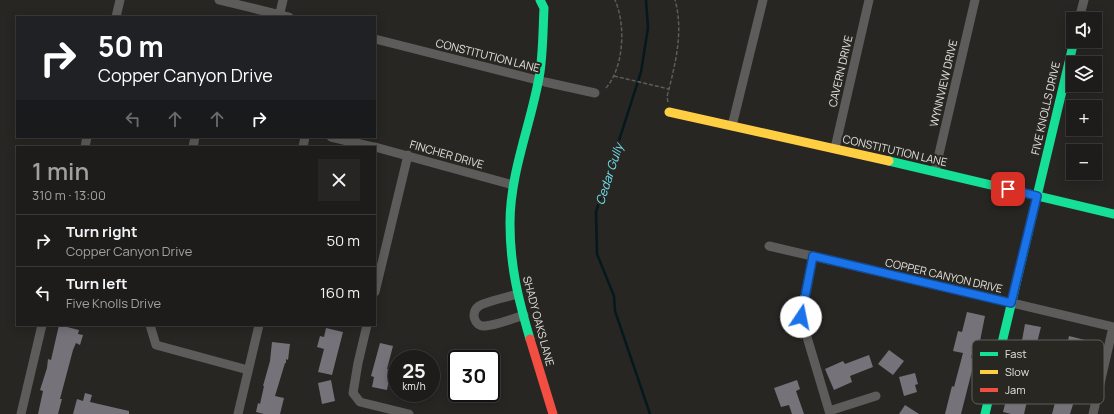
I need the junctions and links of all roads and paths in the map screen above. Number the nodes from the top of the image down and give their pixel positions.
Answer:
1 (120, 0) edge
2 (219, 0) edge
3 (283, 0) edge
4 (540, 0) edge
5 (615, 0) edge
6 (675, 0) edge
7 (763, 0) edge
8 (869, 0) edge
9 (975, 0) edge
10 (1084, 0) edge
11 (1081, 12) edge
12 (116, 16) edge
13 (279, 16) edge
14 (376, 39) edge
15 (1072, 48) edge
16 (614, 76) junction
17 (538, 80) junction
18 (606, 88) dead end
19 (669, 89) junction
20 (595, 93) dead end
21 (668, 102) dead end
22 (669, 112) dead end
23 (732, 126) junction
24 (335, 138) edge
25 (370, 146) edge
26 (376, 147) edge
27 (835, 148) junction
28 (408, 155) junction
29 (935, 171) junction
30 (513, 185) junction
31 (1037, 196) junction
32 (1114, 214) edge
33 (769, 246) dead end
34 (813, 256) junction
35 (376, 288) edge
36 (517, 294) junction
37 (1011, 303) junction
38 (524, 315) junction
39 (42, 326) edge
40 (150, 326) edge
41 (259, 326) edge
42 (367, 326) edge
43 (1114, 327) edge
44 (1002, 340) edge
45 (1104, 368) edge
46 (248, 370) junction
47 (876, 396) dead end
48 (987, 404) edge
49 (1095, 404) edge
50 (830, 413) edge
51 (21, 414) edge
52 (238, 414) edge
53 (409, 414) edge
54 (553, 414) edge
55 (985, 414) edge
56 (1093, 414) edge

1 - 12 street
2 - 13 street
3 - 13 street
4 - 17 street, SHADY OAKS LANE
5 - 16 path
6 - 19 path
7 - 23 street
8 - 27 street, CAVERN DRIVE
9 - 29 street, WYNNVIEW DRIVE
10 - 11 street
14 - 17 street, CONSTITUTION LANE
15 - 31 street, FIVE KNOLLS DRIVE
16 - 18 path
16 - 19 path
17 - 20 street, CONSTITUTION LANE
17 - 30 street, SHADY OAKS LANE
19 - 21 path
22 - 23 street, CONSTITUTION LANE
23 - 27 street, CONSTITUTION LANE
24 - 25 street, FINCHER DRIVE
26 - 28 street, FINCHER DRIVE
27 - 29 street, CONSTITUTION LANE
28 - 30 street, FINCHER DRIVE
28 - 35 street
29 - 31 street, CONSTITUTION LANE
30 - 36 street, SHADY OAKS LANE
31 - 32 street, CONSTITUTION LANE
31 - 37 street, FIVE KNOLLS DRIVE
33 - 34 street, COPPER CANYON DRIVE
34 - 37 street, COPPER CANYON DRIVE
34 - 50 street
36 - 38 street, SHADY OAKS LANE
36 - 38 street
37 - 43 street, COPPER CANYON DRIVE
37 - 44 street, FIVE KNOLLS DRIVE
38 - 54 street, SHADY OAKS LANE
39 - 51 street
40 - 46 street
41 - 46 street
42 - 53 street
43 - 45 street
46 - 52 street
47 - 50 street
48 - 55 street, FIVE KNOLLS DRIVE
49 - 56 street

